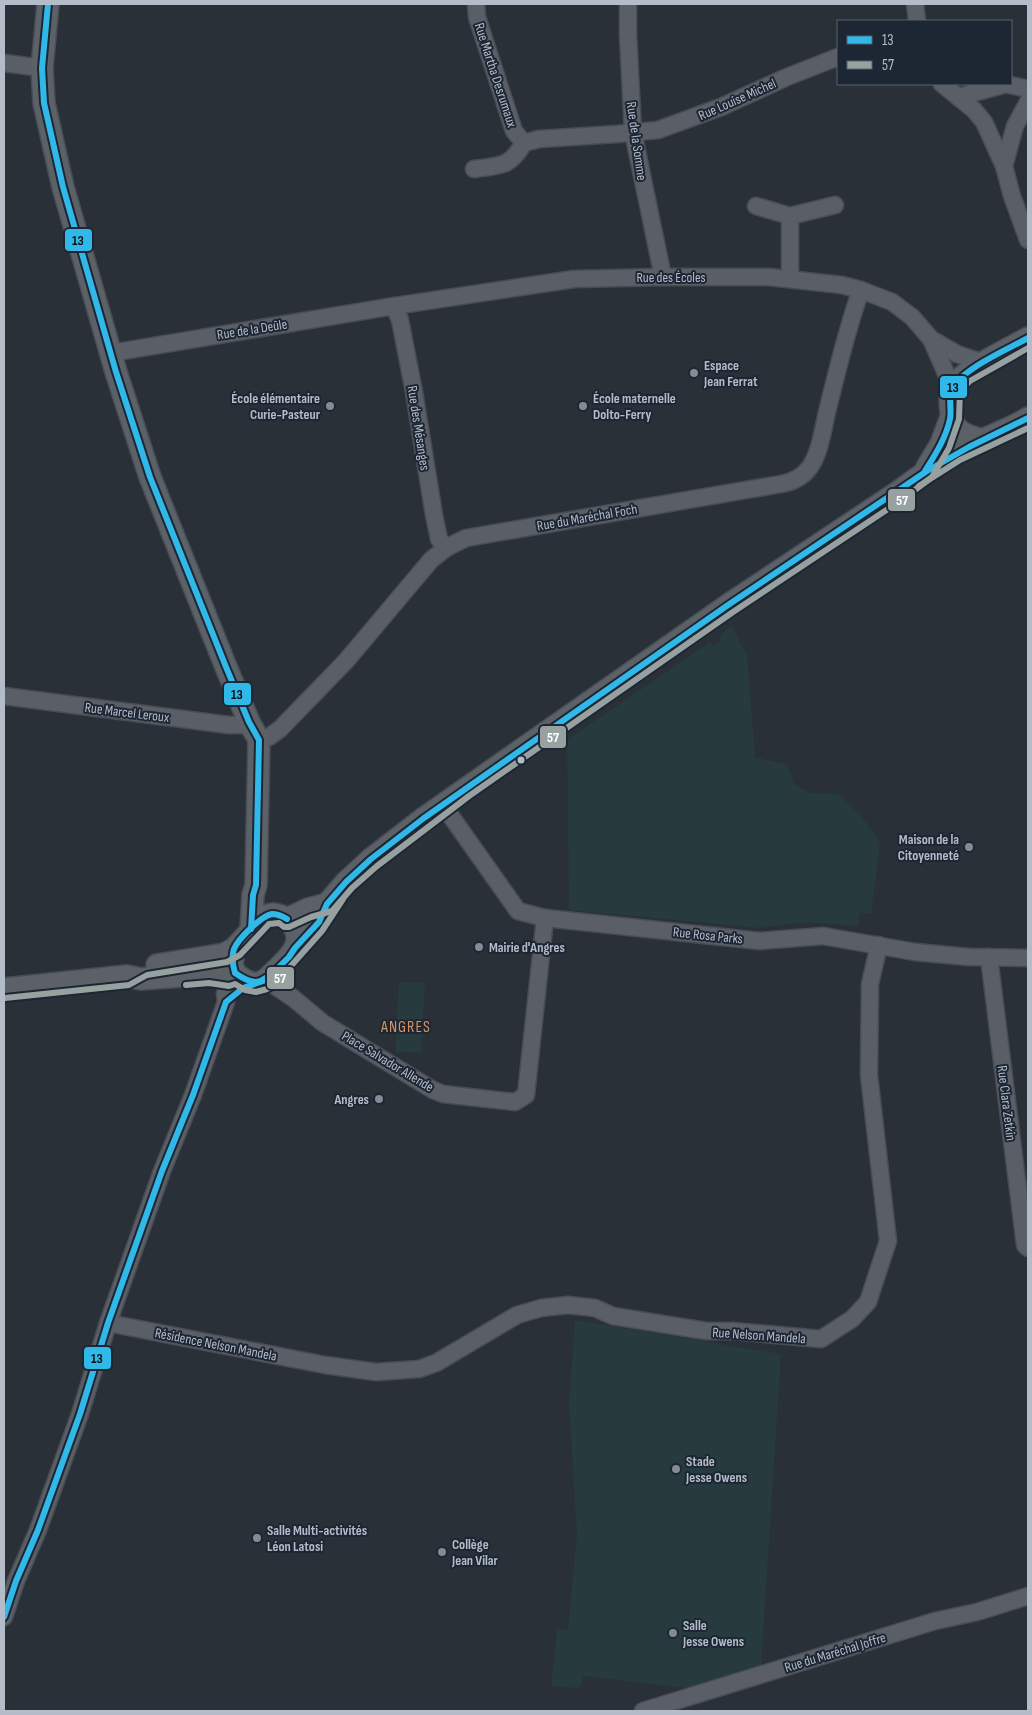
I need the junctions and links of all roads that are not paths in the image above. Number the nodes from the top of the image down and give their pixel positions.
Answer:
1 (48, 4) edge
2 (476, 4) edge
3 (628, 4) edge
4 (915, 4) edge
5 (917, 20) edge
6 (837, 57) edge
7 (4, 63) edge
8 (42, 68) junction
9 (943, 85) edge
10 (1003, 85) edge
11 (1010, 85) edge
12 (1028, 89) edge
13 (958, 98) junction
14 (1028, 102) edge
15 (633, 132) junction
16 (524, 143) junction
17 (1004, 166) junction
18 (474, 169) dead end
19 (835, 205) dead end
20 (756, 206) dead end
21 (790, 216) junction
22 (1028, 240) edge
23 (663, 276) junction
24 (790, 279) junction
25 (860, 290) junction
26 (394, 306) junction
27 (1028, 338) edge
28 (931, 339) junction
29 (111, 353) junction
30 (984, 362) junction
31 (952, 387) junction
32 (951, 417) junction
33 (1028, 418) edge
34 (982, 440) junction
35 (925, 471) junction
36 (446, 548) junction
37 (4, 696) edge
38 (254, 731) junction
39 (443, 805) junction
40 (256, 885) junction
41 (327, 904) junction
42 (280, 916) junction
43 (544, 918) junction
44 (251, 929) junction
45 (879, 945) junction
46 (295, 948) junction
47 (234, 949) junction
48 (989, 957) junction
49 (1028, 958) edge
50 (127, 976) junction
51 (246, 978) junction
52 (4, 988) edge
53 (226, 1002) junction
54 (1028, 1248) edge
55 (108, 1323) junction
56 (325, 1365) joint
57 (1028, 1596) edge
58 (4, 1617) edge
59 (643, 1711) edge

1 - 8 main road
2 - 16 street, Rue Martha Desrumaux
3 - 15 street, Rue de la Somme
4 - 5 street
6 - 15 street, Rue Louise Michel
7 - 8 street
8 - 29 main road
9 - 13 street
10 - 13 street
11 - 12 street
13 - 17 street
14 - 17 street
15 - 16 street, Rue Martha Desrumaux
15 - 23 street, Rue de la Somme
16 - 18 street, Rue Martha Desrumaux
17 - 22 street
19 - 21 street
20 - 21 street
21 - 24 street
23 - 24 street, Rue des Écoles
23 - 26 street, Rue des Écoles
24 - 25 street, Rue des Écoles
25 - 28 street, Rue des Écoles
25 - 36 street, Rue du Maréchal Foch
26 - 29 street, Rue de la Deûle
26 - 36 street, Rue des Mésanges
27 - 30 main road
28 - 30 street
28 - 31 street
29 - 38 main road
30 - 31 main road
31 - 32 main road
32 - 34 main road
32 - 35 main road
33 - 34 main road
34 - 35 main road
35 - 39 main road
36 - 38 street, Rue du Maréchal Foch
37 - 38 street, Rue Marcel Leroux
38 - 40 main road
39 - 41 main road
39 - 43 street, Rue Rosa Parks
40 - 42 main road
40 - 44 main road
41 - 42 main road
41 - 46 main road
42 - 44 main road
42 - 46 main road
43 - 45 street, Rue Rosa Parks
43 - 51 street, Place Salvador Allende
44 - 47 main road
45 - 48 street, Rue Rosa Parks
45 - 56 street, Rue Nelson Mandela
46 - 51 main road
47 - 50 main road
47 - 51 main road
48 - 49 street, Rue Rosa Parks
48 - 54 street, Rue Clara Zetkin
50 - 51 main road
50 - 52 main road
51 - 53 street
51 - 53 street
53 - 55 street
55 - 56 street, Résidence Nelson Mandela
55 - 58 street
57 - 59 street, Rue du Maréchal Joffre

